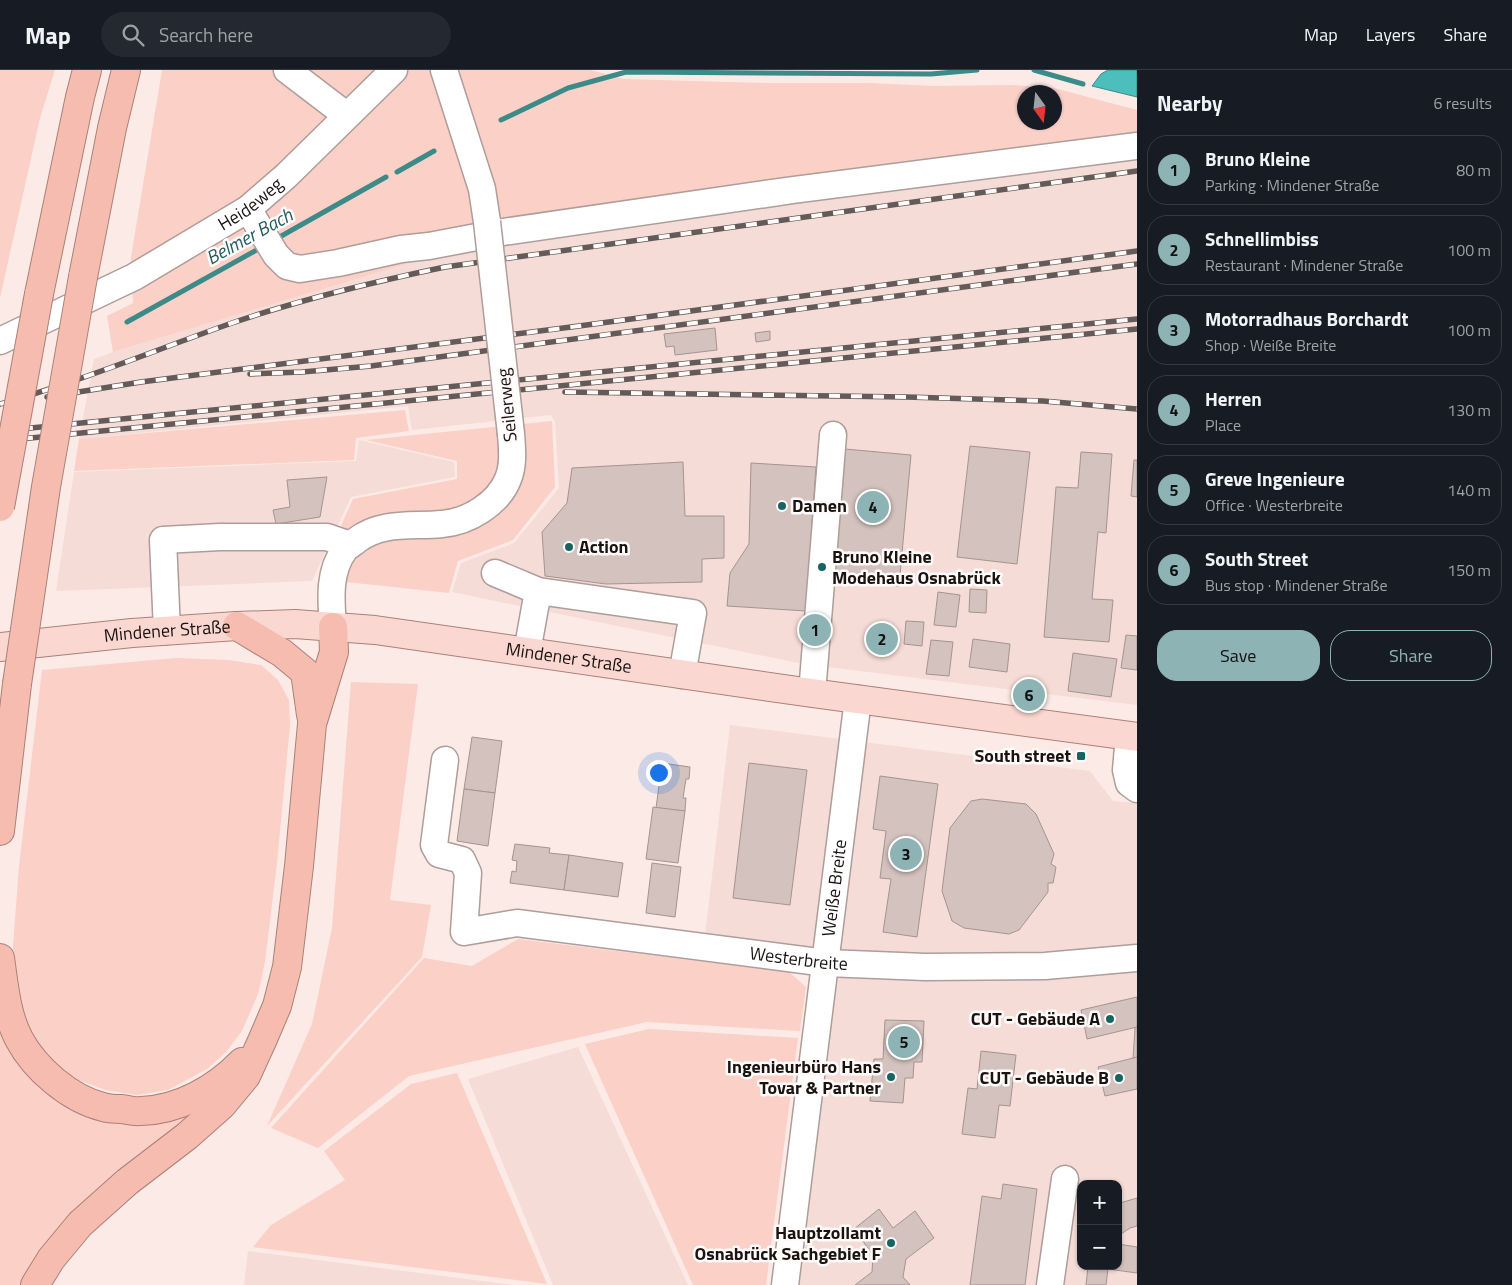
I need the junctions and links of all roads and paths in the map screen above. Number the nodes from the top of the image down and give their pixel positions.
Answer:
1 (87, 70) edge
2 (126, 70) edge
3 (287, 70) edge
4 (394, 70) edge
5 (444, 70) edge
6 (346, 115) junction
7 (1137, 146) edge
8 (248, 210) junction
9 (0, 341) edge
10 (833, 435) dead end
11 (0, 507) edge
12 (350, 545) junction
13 (495, 573) dead end
14 (538, 591) junction
15 (237, 626) junction
16 (333, 627) junction
17 (167, 631) junction
18 (0, 647) edge
19 (527, 652) junction
20 (305, 672) junction
21 (682, 675) junction
22 (812, 693) junction
23 (858, 699) junction
24 (312, 724) junction
25 (1133, 736) edge
26 (445, 760) dead end
27 (1137, 789) edge
28 (0, 831) edge
29 (0, 958) edge
30 (1137, 958) edge
31 (826, 963) junction
32 (262, 1041) junction
33 (1065, 1179) dead end
34 (35, 1285) edge
35 (785, 1285) edge
36 (1050, 1285) edge

1 - 11 highway, bridge
2 - 28 highway, bridge
3 - 6 street
4 - 6 street, Heideweg
5 - 12 street, Seilerweg, bridge
6 - 8 street, Heideweg
7 - 8 street
8 - 9 street, Heideweg
10 - 22 street
12 - 16 street, Seilerweg
12 - 17 street
13 - 14 street
14 - 19 street
14 - 21 street
15 - 16 main road, Mindener Straße
15 - 17 main road, Mindener Straße
15 - 20 highway
16 - 19 main road, Mindener Straße
16 - 20 highway
16 - 24 highway
17 - 18 main road, Mindener Straße
19 - 21 main road, Mindener Straße
20 - 24 highway
21 - 22 main road, Mindener Straße
22 - 23 main road, Mindener Straße
23 - 25 main road, Mindener Straße
23 - 31 street, Weiße Breite
24 - 32 highway
25 - 27 street
26 - 31 street, Westerbreite
29 - 32 highway
30 - 31 street, Westerbreite
31 - 35 street, Weiße Breite
32 - 34 highway
33 - 36 street

